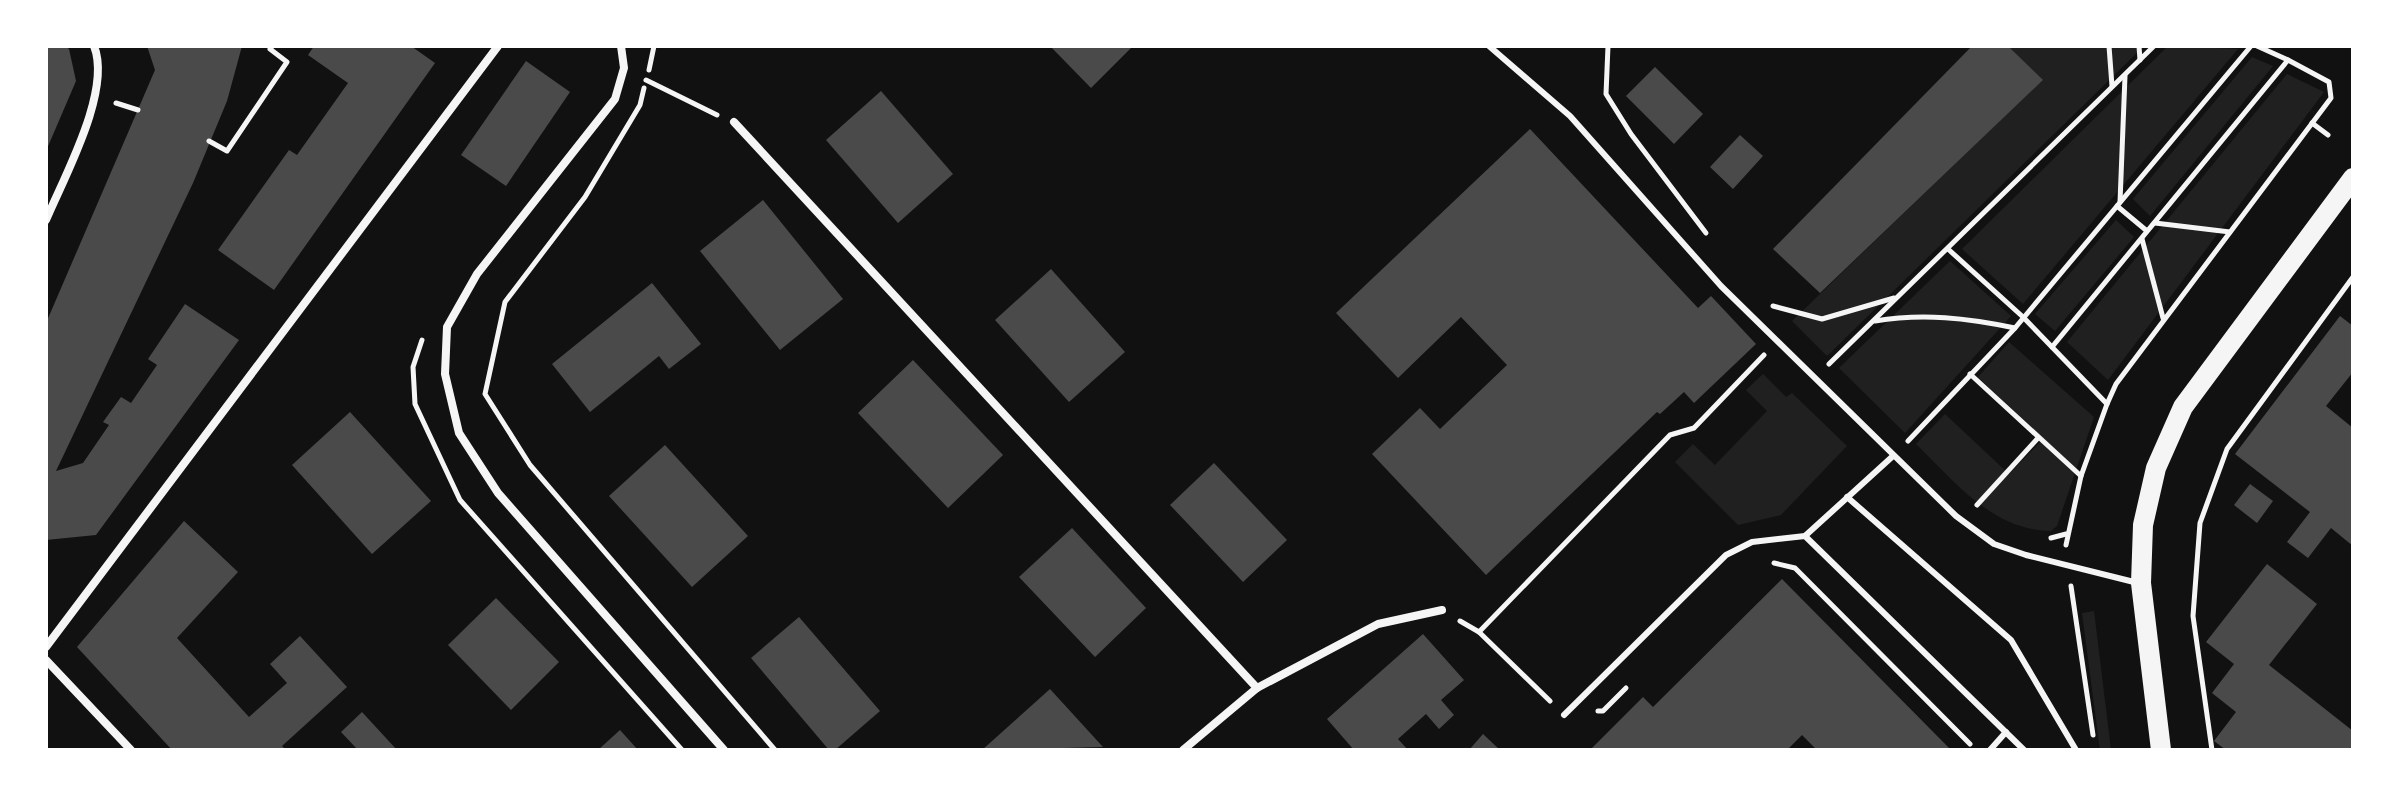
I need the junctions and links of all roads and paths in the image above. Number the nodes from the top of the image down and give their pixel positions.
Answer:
1 (94, 46) edge
2 (272, 46) edge
3 (483, 46) edge
4 (621, 46) edge
5 (654, 46) edge
6 (1489, 46) edge
7 (1608, 46) edge
8 (2109, 46) edge
9 (2139, 46) edge
10 (2154, 46) edge
11 (2251, 46) edge
12 (2257, 46) edge
13 (495, 50) edge
14 (2140, 60) junction
15 (2288, 60) junction
16 (2125, 75) junction
17 (646, 80) junction
18 (2112, 87) junction
19 (110, 101) dead end
20 (138, 110) dead end
21 (734, 122) joint
22 (2312, 123) junction
23 (2328, 135) dead end
24 (209, 141) dead end
25 (2353, 178) edge
26 (2119, 204) junction
27 (46, 220) edge
28 (2154, 223) junction
29 (2147, 231) junction
30 (2230, 232) junction
31 (2141, 238) junction
32 (1716, 246) dead end
33 (1948, 249) junction
34 (2353, 277) edge
35 (1898, 297) junction
36 (1775, 314) dead end
37 (2023, 317) junction
38 (2164, 319) junction
39 (1874, 321) junction
40 (2015, 328) junction
41 (423, 337) dead end
42 (1776, 342) junction
43 (2052, 347) junction
44 (1817, 356) dead end
45 (1827, 366) junction
46 (1970, 374) junction
47 (1814, 379) junction
48 (1895, 433) dead end
49 (2038, 438) junction
50 (1906, 444) junction
51 (1893, 456) junction
52 (2081, 476) dead end
53 (1847, 497) junction
54 (1982, 515) dead end
55 (2066, 534) dead end
56 (1805, 536) junction
57 (2041, 538) dead end
58 (1765, 563) dead end
59 (2141, 583) junction
60 (1442, 610) joint
61 (1479, 632) junction
62 (46, 647) edge
63 (46, 660) edge
64 (1635, 679) dead end
65 (1257, 688) junction
66 (1564, 715) junction
67 (2006, 732) junction
68 (131, 750) edge
69 (682, 750) edge
70 (724, 750) edge
71 (775, 750) edge
72 (1183, 750) edge
73 (1976, 750) edge
74 (1990, 750) edge
75 (2024, 750) edge
76 (2076, 750) edge
77 (2161, 750) edge
78 (2212, 750) edge

1 - 27 street
2 - 24 path
3 - 13 street
4 - 70 street
5 - 17 path
6 - 42 lane
7 - 32 path
8 - 18 path
9 - 14 path
10 - 14 path
11 - 26 path
12 - 15 path
13 - 62 street
14 - 16 path
15 - 22 path
15 - 28 path
16 - 18 path
16 - 26 path
17 - 21 path
17 - 71 path
18 - 33 path
19 - 20 path
21 - 65 street
22 - 23 path
22 - 30 path
25 - 59 main road
26 - 29 path
26 - 37 path
28 - 29 path
28 - 30 path
29 - 31 path
30 - 38 path
31 - 38 path
31 - 43 path
33 - 35 path
33 - 37 path
34 - 78 path
35 - 36 path
35 - 39 path
37 - 40 path
37 - 43 path
38 - 43 path
39 - 40 path
39 - 45 path
40 - 46 path
41 - 69 path
42 - 47 lane
42 - 61 path
44 - 45 path
45 - 47 path
46 - 49 path
46 - 50 path
47 - 51 lane
48 - 50 path
49 - 52 path
49 - 54 path
50 - 51 path
51 - 53 lane
51 - 59 lane
53 - 56 lane
53 - 76 lane
55 - 57 path
56 - 66 lane
56 - 67 lane
58 - 73 path
59 - 77 main road
60 - 61 path
60 - 65 street
61 - 66 path
63 - 68 street
64 - 66 path
65 - 72 street
67 - 74 lane
67 - 75 lane

